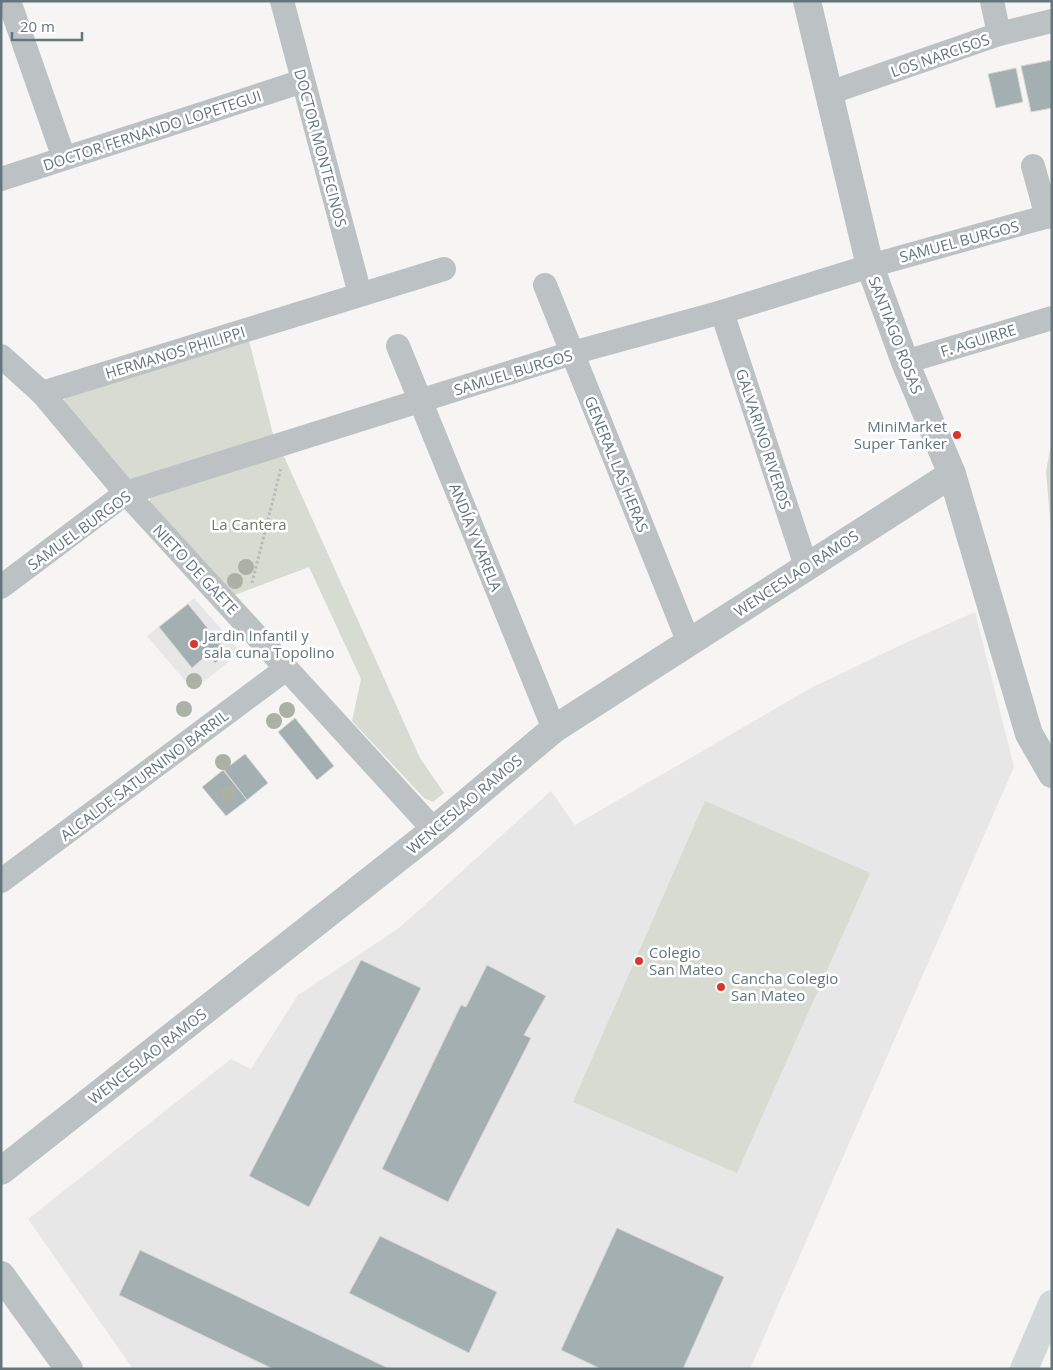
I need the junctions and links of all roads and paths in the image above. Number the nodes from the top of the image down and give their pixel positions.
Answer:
1 (9, 1) edge
2 (282, 1) edge
3 (807, 1) edge
4 (992, 1) edge
5 (1052, 21) edge
6 (999, 34) junction
7 (303, 81) junction
8 (829, 93) junction
9 (64, 158) junction
10 (1033, 166) dead end
11 (1, 179) edge
12 (1049, 216) edge
13 (870, 266) junction
14 (444, 269) dead end
15 (545, 286) dead end
16 (360, 294) junction
17 (722, 312) junction
18 (1052, 318) edge
19 (398, 346) dead end
20 (572, 353) junction
21 (1, 356) edge
22 (905, 362) junction
23 (42, 393) junction
24 (420, 401) junction
25 (283, 461) dead end
26 (952, 474) junction
27 (126, 493) junction
28 (806, 566) junction
29 (252, 583) dead end
30 (1, 586) edge
31 (689, 643) junction
32 (286, 669) junction
33 (554, 729) junction
34 (1052, 774) edge
35 (434, 830) junction
36 (1, 881) edge
37 (1, 1171) edge
38 (4, 1282) edge
39 (1052, 1304) edge
40 (69, 1369) edge
41 (1024, 1369) edge

1 - 9 street
2 - 7 street, DOCTOR MONTECINOS
3 - 8 street, SANTIAGO ROSAS
4 - 6 street
5 - 6 street, LOS NARCISOS
6 - 8 street, LOS NARCISOS
7 - 9 street, DOCTOR FERNANDO LOPETEGUI
7 - 16 street, DOCTOR MONTECINOS
8 - 13 street, SANTIAGO ROSAS
9 - 11 street, DOCTOR FERNANDO LOPETEGUI
10 - 12 street
12 - 13 street, SAMUEL BURGOS
13 - 17 street, SAMUEL BURGOS
13 - 22 street, SANTIAGO ROSAS
14 - 16 street, HERMANOS PHILIPPI
15 - 20 street, GENERAL LAS HERAS
16 - 23 street, HERMANOS PHILIPPI
17 - 20 street, SAMUEL BURGOS
17 - 28 street, GALVARINO RIVEROS
18 - 22 street, F. AGUIRRE
19 - 24 street, ANDÍA Y VARELA
20 - 24 street, SAMUEL BURGOS
20 - 31 street, GENERAL LAS HERAS
21 - 23 street
22 - 26 street, SANTIAGO ROSAS
23 - 27 street, NIETO DE GAETE
24 - 27 street, SAMUEL BURGOS
24 - 33 street, ANDÍA Y VARELA
25 - 29 path
26 - 28 street, WENCESLAO RAMOS
26 - 34 street, SANTIAGO ROSAS
27 - 30 street, SAMUEL BURGOS
27 - 32 street, NIETO DE GAETE
28 - 31 street, WENCESLAO RAMOS
31 - 33 street, WENCESLAO RAMOS
32 - 35 street, NIETO DE GAETE
32 - 36 street, ALCALDE SATURNINO BARRIL
33 - 35 street, WENCESLAO RAMOS
35 - 37 street, WENCESLAO RAMOS
38 - 40 street
39 - 41 main road

